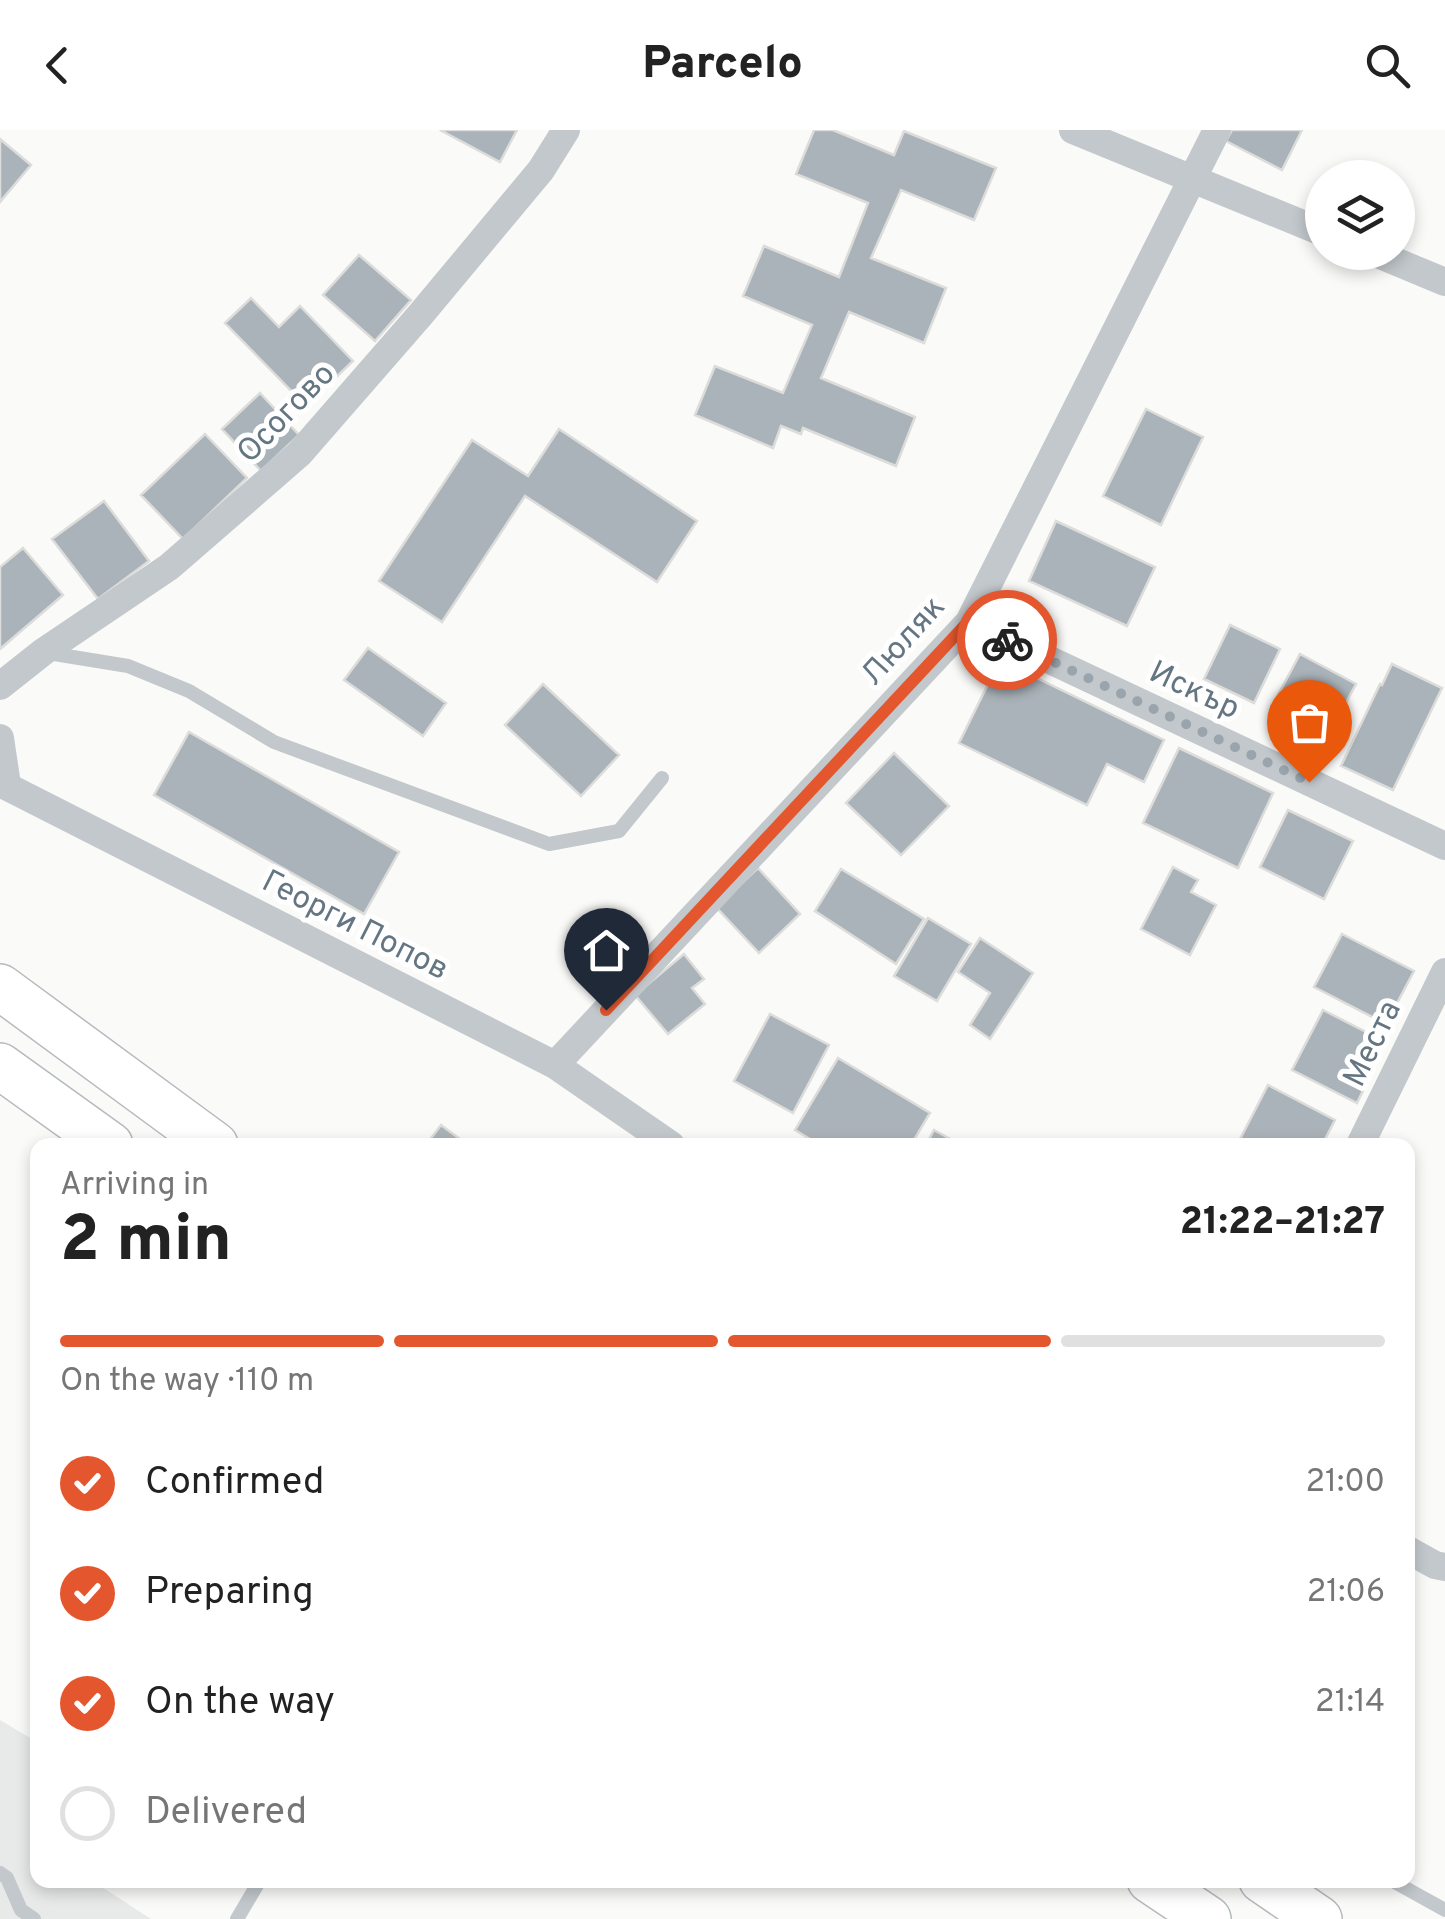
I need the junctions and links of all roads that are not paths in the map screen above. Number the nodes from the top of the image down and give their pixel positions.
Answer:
1 (566, 130) edge
2 (1073, 130) edge
3 (1217, 130) edge
4 (1193, 178) junction
5 (1305, 225) edge
6 (1415, 270) edge
7 (1445, 282) edge
8 (968, 622) junction
9 (43, 652) junction
10 (0, 686) edge
11 (0, 738) edge
12 (662, 778) dead end
13 (4, 784) edge
14 (1445, 846) edge
15 (1445, 972) edge
16 (0, 987) edge
17 (555, 1065) junction
18 (0, 1066) edge
19 (100, 1138) edge
20 (205, 1138) edge
21 (661, 1138) edge
22 (1363, 1138) edge
23 (1415, 1554) edge
24 (1445, 1567) edge
25 (0, 1873) edge
26 (255, 1888) edge
27 (1162, 1888) edge
28 (1274, 1888) edge
29 (1405, 1888) edge
30 (1445, 1910) edge
31 (34, 1919) edge
32 (237, 1919) edge
33 (1208, 1919) edge
34 (1319, 1919) edge

1 - 9 street, Осогово
2 - 4 street
3 - 4 street, Люляк
4 - 5 street
4 - 8 street, Люляк
6 - 7 street
8 - 14 street, Искър
8 - 17 street, Люляк
9 - 10 street, Осогово
9 - 12 lane
11 - 13 street
13 - 17 street, Георги Попов
15 - 22 street, Места
16 - 20 main road
17 - 21 street, Георги Попов
18 - 19 main road
23 - 24 street
25 - 31 lane
26 - 32 lane
27 - 33 main road
28 - 34 main road
29 - 30 lane

